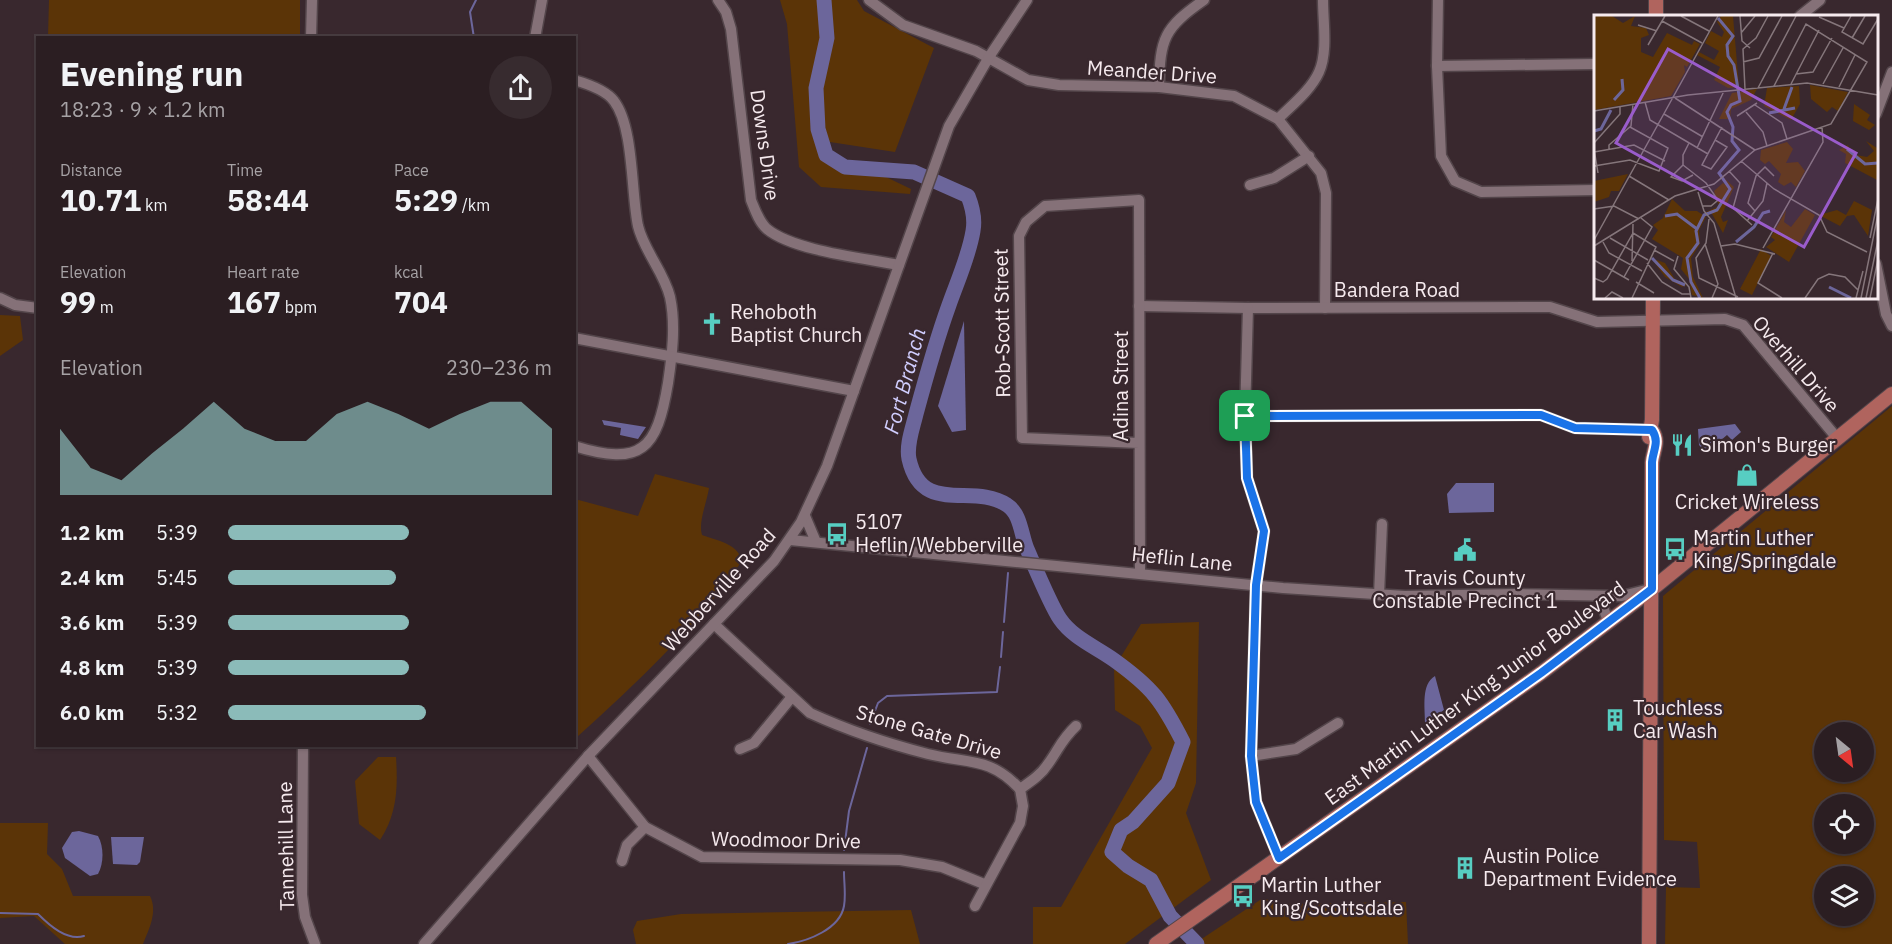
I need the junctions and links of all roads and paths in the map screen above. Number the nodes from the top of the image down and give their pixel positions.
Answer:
1 (312, 0) edge
2 (542, 0) edge
3 (718, 0) edge
4 (869, 0) edge
5 (1027, 0) edge
6 (1204, 0) edge
7 (1323, 0) edge
8 (1438, 0) edge
9 (1820, 0) edge
10 (1801, 15) edge
11 (311, 36) edge
12 (535, 36) edge
13 (989, 57) junction
14 (1594, 64) edge
15 (1437, 66) junction
16 (1892, 72) edge
17 (576, 81) edge
18 (1159, 87) junction
19 (1877, 109) edge
20 (1278, 119) junction
21 (1309, 156) junction
22 (1250, 185) dead end
23 (1594, 190) edge
24 (1139, 200) joint
25 (899, 265) junction
26 (1877, 273) edge
27 (0, 298) edge
28 (1653, 298) edge
29 (1139, 306) junction
30 (35, 308) edge
31 (1248, 308) junction
32 (1325, 308) junction
33 (1652, 322) junction
34 (1892, 326) edge
35 (576, 338) edge
36 (672, 356) junction
37 (854, 391) junction
38 (1892, 394) edge
39 (1245, 416) junction
40 (1652, 430) junction
41 (1837, 438) junction
42 (1139, 443) junction
43 (576, 447) edge
44 (805, 516) junction
45 (1382, 524) dead end
46 (790, 540) junction
47 (816, 542) junction
48 (1140, 573) junction
49 (1256, 585) junction
50 (1652, 589) junction
51 (1379, 595) junction
52 (1599, 596) junction
53 (1608, 621) junction
54 (714, 624) junction
55 (791, 698) junction
56 (1338, 723) dead end
57 (1076, 726) dead end
58 (303, 747) edge
59 (740, 749) dead end
60 (588, 756) junction
61 (1251, 756) junction
62 (1020, 789) junction
63 (645, 826) junction
64 (1279, 858) junction
65 (622, 861) dead end
66 (984, 884) junction
67 (975, 906) dead end
68 (315, 944) edge
69 (424, 944) edge
70 (1156, 944) edge
71 (1649, 944) edge

1 - 11 street
2 - 12 street
3 - 25 street, Downs Drive
4 - 13 street, Meander Drive
5 - 13 street, Webberville Road
6 - 18 street
7 - 20 street
8 - 15 street
9 - 10 street
13 - 18 street, Meander Drive
13 - 25 street, Webberville Road
14 - 15 street
15 - 23 street
16 - 19 street
17 - 36 street
18 - 20 street, Meander Drive
20 - 21 street, Meander Drive
21 - 22 street
21 - 32 street, Meander Drive
24 - 29 street, Adina Street
24 - 42 street, Rob-Scott Street
25 - 37 street, Webberville Road
26 - 34 street
27 - 30 street
28 - 33 main road
29 - 31 street, Bandera Road
29 - 42 street, Adina Street
31 - 32 street, Bandera Road
31 - 39 street
32 - 33 street, Bandera Road
33 - 40 main road
33 - 41 street, Overhill Drive
35 - 36 street
36 - 37 street
36 - 43 street
37 - 44 street, Webberville Road
38 - 41 main road, East Martin Luther King Junior Boulevard
39 - 40 street
39 - 49 street
40 - 50 main road
41 - 50 main road, East Martin Luther King Junior Boulevard
42 - 48 street, Adina Street
44 - 46 street, Webberville Road
44 - 47 street
45 - 51 street
46 - 47 street, Heflin Lane
46 - 54 street, Webberville Road
47 - 48 street, Heflin Lane
48 - 49 street, Heflin Lane
49 - 51 street, Heflin Lane
49 - 61 street
50 - 52 street, Heflin Lane
50 - 53 main road, East Martin Luther King Junior Boulevard
50 - 71 main road
51 - 52 street, Heflin Lane
52 - 53 street
53 - 64 main road, East Martin Luther King Junior Boulevard
54 - 55 street, Stone Gate Drive
54 - 60 street, Webberville Road
55 - 59 street
55 - 62 street, Stone Gate Drive
56 - 61 street
57 - 62 street
58 - 68 street, Tannehill Lane
60 - 63 street, Woodmoor Drive
60 - 69 street, Webberville Road
61 - 64 street
62 - 66 street
63 - 65 street
63 - 66 street, Woodmoor Drive
64 - 70 main road, East Martin Luther King Junior Boulevard
66 - 67 street

